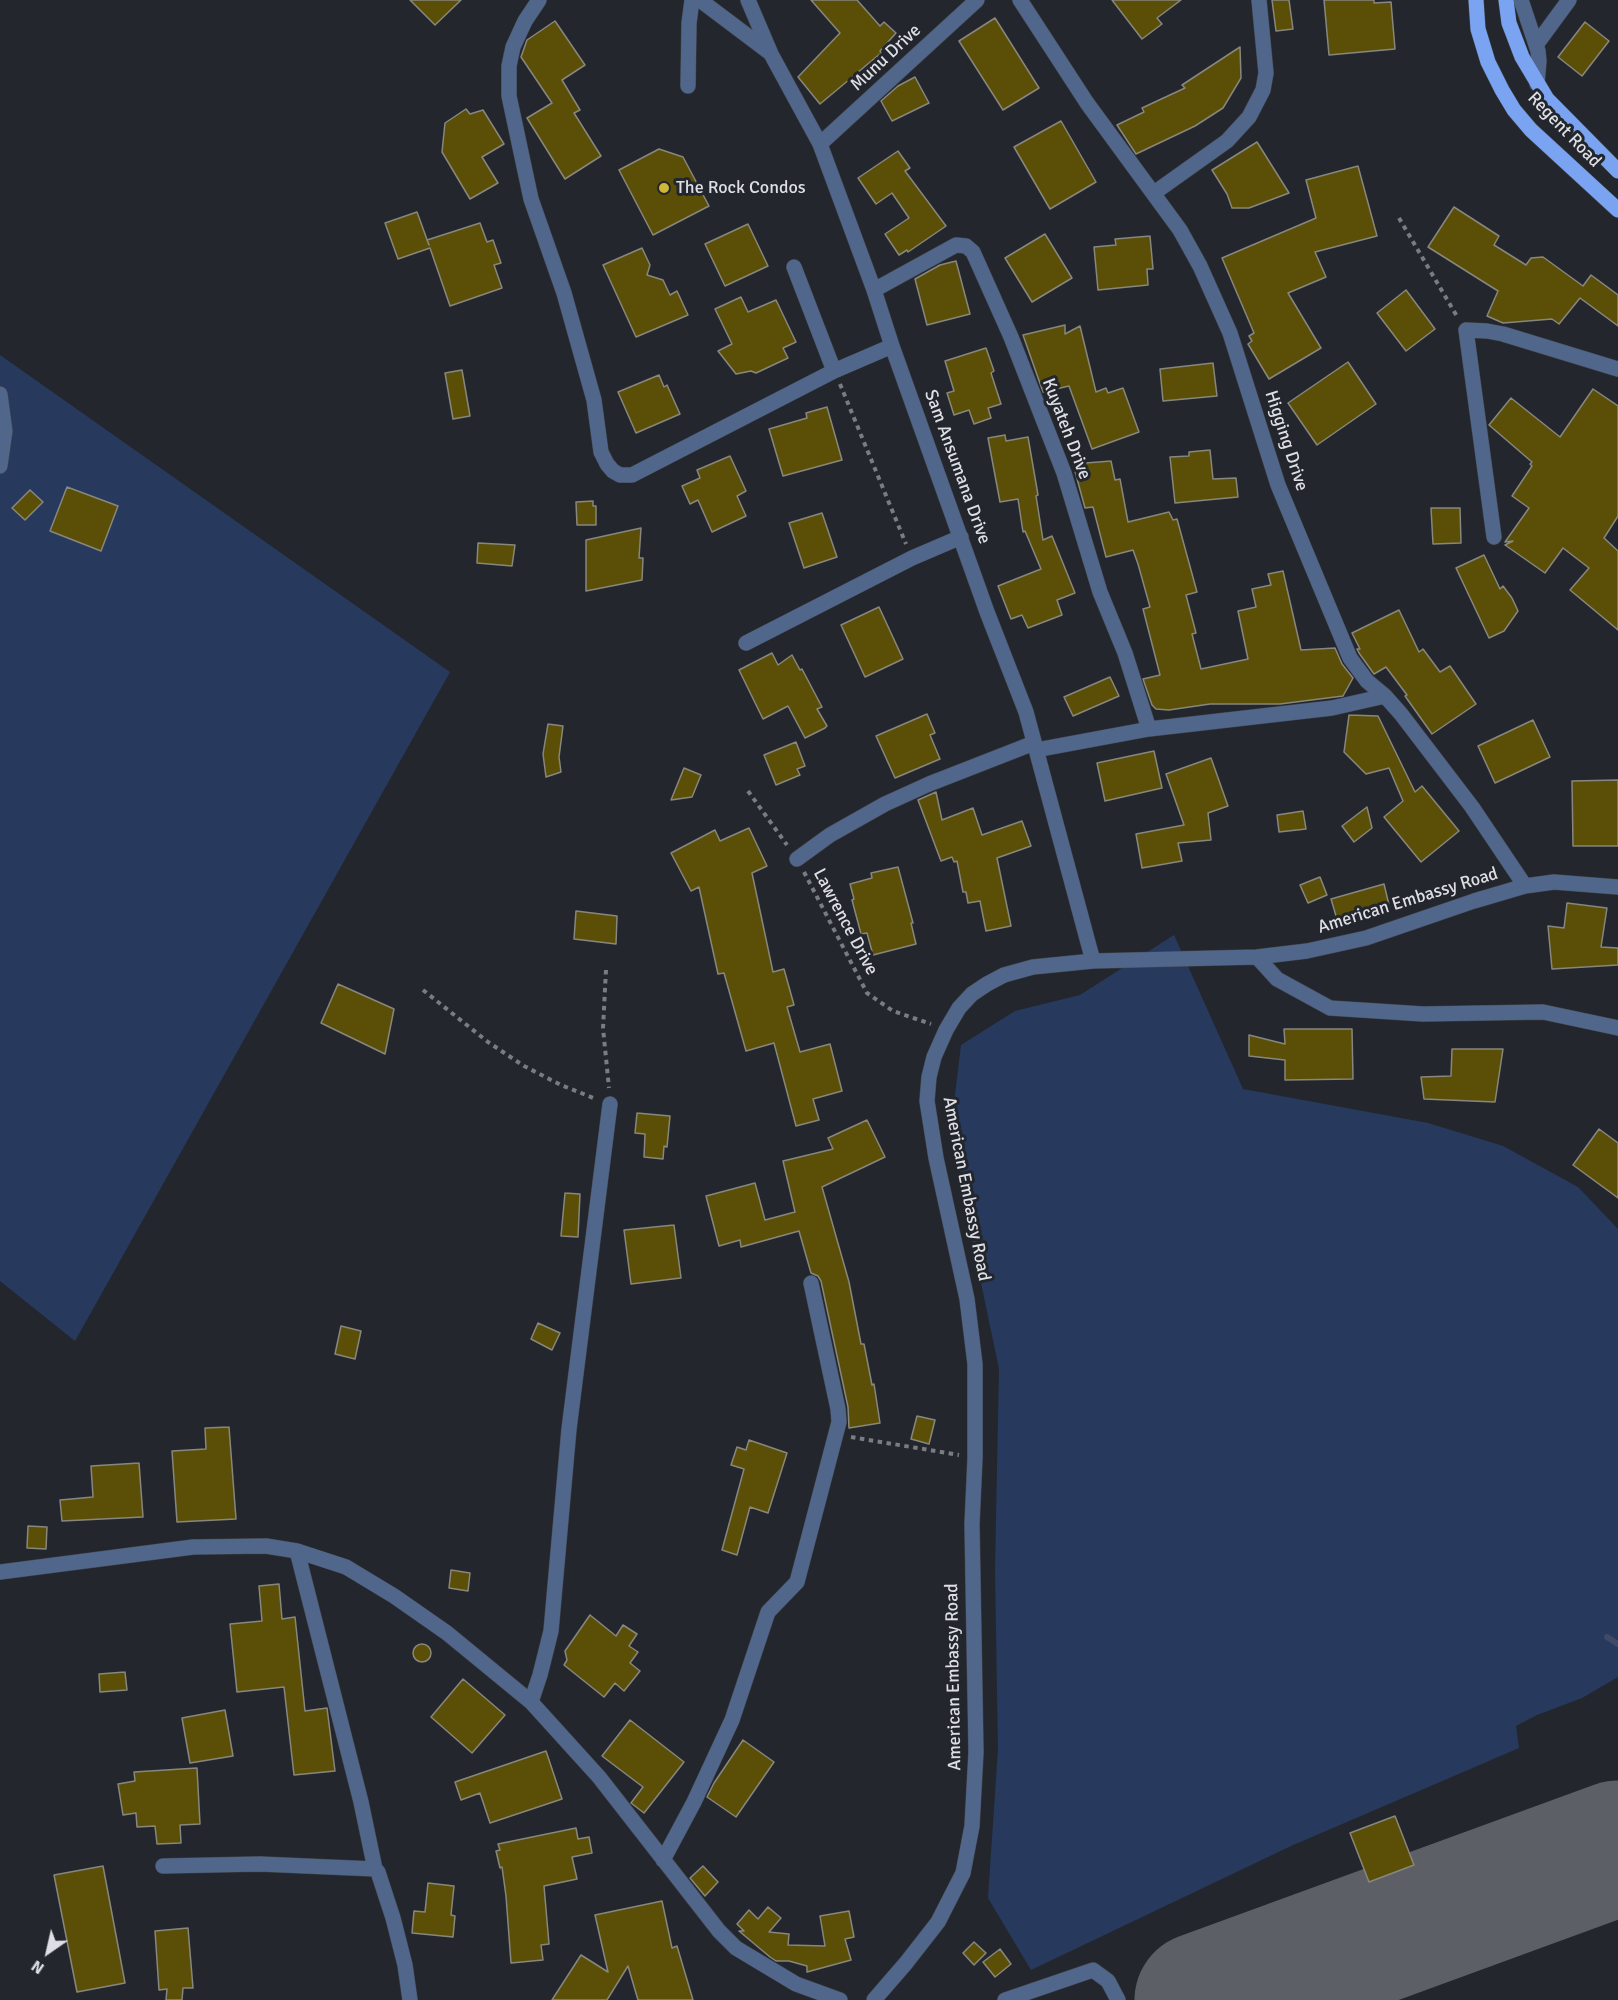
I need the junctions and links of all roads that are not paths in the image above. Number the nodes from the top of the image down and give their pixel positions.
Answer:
1 (539, 0) edge
2 (692, 0) edge
3 (700, 0) edge
4 (748, 0) edge
5 (977, 0) edge
6 (1020, 0) edge
7 (1259, 0) edge
8 (1476, 0) edge
9 (1506, 0) edge
10 (1521, 0) edge
11 (1569, 0) edge
12 (1536, 45) junction
13 (771, 54) junction
14 (1537, 84) junction
15 (688, 86) dead end
16 (820, 144) junction
17 (1618, 171) edge
18 (1154, 193) junction
19 (1618, 210) edge
20 (794, 267) dead end
21 (874, 290) junction
22 (892, 346) junction
23 (1618, 369) edge
24 (834, 371) junction
25 (0, 394) edge
26 (0, 466) edge
27 (961, 537) junction
28 (1494, 537) dead end
29 (746, 643) dead end
30 (1385, 696) junction
31 (1149, 729) junction
32 (1035, 746) junction
33 (797, 859) road end
34 (1525, 886) junction
35 (1618, 888) edge
36 (1257, 957) junction
37 (1093, 962) junction
38 (1618, 1028) edge
39 (610, 1104) road end
40 (810, 1283) dead end
41 (297, 1551) junction
42 (0, 1572) edge
43 (531, 1702) junction
44 (663, 1860) junction
45 (163, 1866) dead end
46 (375, 1869) junction
47 (1029, 1996) edge
48 (410, 2000) edge
49 (840, 2000) edge
50 (873, 2000) edge
51 (1005, 2000) edge
52 (1118, 2000) edge

1 - 24 street
2 - 15 street
3 - 13 street
4 - 13 street, Sam Ansumana Drive
5 - 16 street, Munu Drive
6 - 18 street, Higging Drive
7 - 18 street
8 - 19 main road, Regent Road
9 - 14 main road, Regent Road
10 - 12 street
11 - 12 street
12 - 14 street
13 - 16 street, Sam Ansumana Drive
14 - 17 main road, Regent Road
16 - 21 street, Sam Ansumana Drive
18 - 30 street, Higging Drive
20 - 24 street
21 - 22 street, Sam Ansumana Drive
21 - 31 street, Kuyateh Drive
22 - 24 street
22 - 27 street, Sam Ansumana Drive
23 - 28 street
25 - 26 street
27 - 29 street
27 - 32 street, Sam Ansumana Drive
30 - 31 street
30 - 34 street, Higging Drive
31 - 32 street
32 - 33 street
32 - 37 street, Sam Ansumana Drive
34 - 35 street, American Embassy Road
34 - 36 street, American Embassy Road
36 - 37 street, American Embassy Road
36 - 38 street
37 - 50 street, American Embassy Road
39 - 43 street
40 - 44 street
41 - 42 street
41 - 43 street
41 - 46 street
43 - 44 street
44 - 49 street
45 - 46 street
46 - 48 street
47 - 51 street
47 - 52 street

